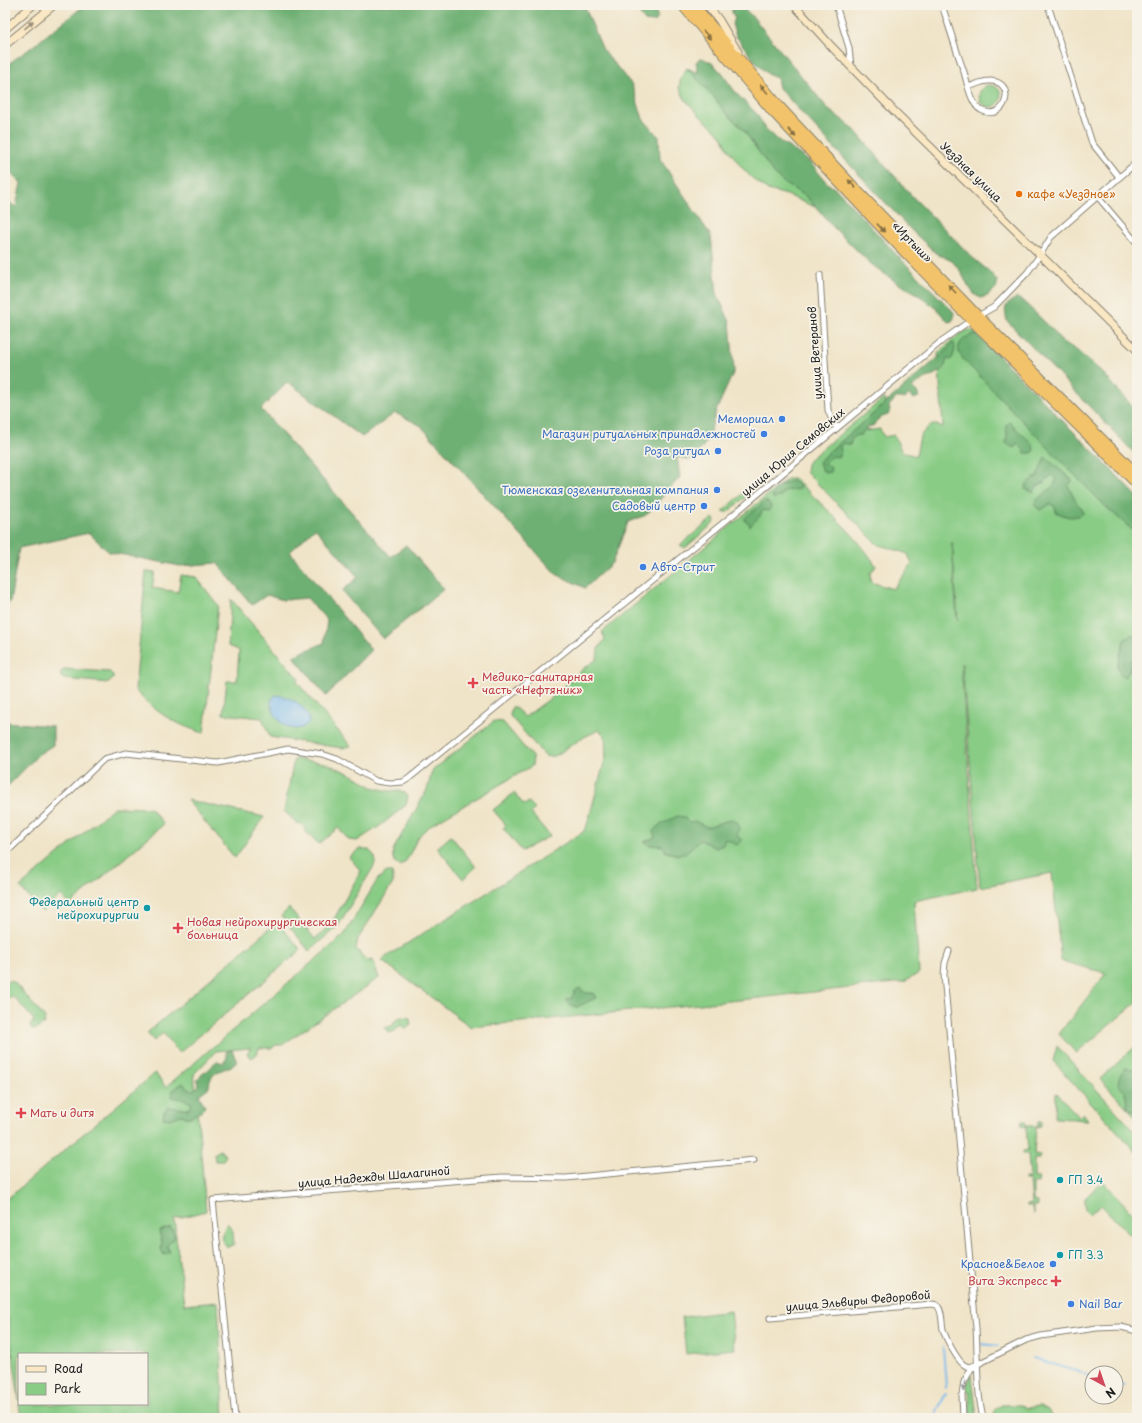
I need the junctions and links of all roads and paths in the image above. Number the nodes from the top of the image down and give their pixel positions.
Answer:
1 (34, 5) edge
2 (54, 5) edge
3 (682, 5) edge
4 (694, 5) edge
5 (706, 5) edge
6 (794, 5) edge
7 (836, 5) edge
8 (942, 5) edge
9 (1048, 5) edge
10 (5, 29) edge
11 (5, 45) edge
12 (746, 66) junction
13 (851, 66) junction
14 (968, 87) junction
15 (1137, 162) edge
16 (1119, 177) junction
17 (1097, 196) junction
18 (1137, 243) edge
19 (1040, 255) junction
20 (820, 275) dead end
21 (975, 318) junction
22 (1137, 350) edge
23 (837, 428) junction
24 (1137, 474) edge
25 (1137, 484) edge
26 (5, 854) edge
27 (949, 951) dead end
28 (754, 1160) dead end
29 (770, 1318) dead end
30 (1137, 1331) edge
31 (978, 1364) junction
32 (235, 1418) edge
33 (963, 1418) edge
34 (983, 1418) edge

1 - 10 street
11 -> 2 street
3 -> 21 highway, «Иртыш»
4 - 12 highway, «Иртыш»
5 - 12 street
6 - 13 street, Уездная улица
7 - 13 street
8 - 14 street
9 - 16 street
21 -> 12 highway, «Иртыш»
13 - 19 street, Уездная улица
14 - 14 street
15 - 16 street, улица Юрия Семовских
16 - 17 street, улица Юрия Семовских
17 - 18 street
17 - 19 street, улица Юрия Семовских
19 - 21 street, улица Юрия Семовских
19 - 22 street, Уездная улица
20 - 23 street, улица Ветеранов
21 - 23 street, улица Юрия Семовских
21 - 24 highway, «Иртыш»
21 - 25 highway, «Иртыш»
23 - 26 street, улица Юрия Семовских
27 - 31 street
28 - 32 street, улица Надежды Шалагиной
29 - 31 street, улица Эльвиры Федоровой
30 - 31 street
31 -> 33 street
31 - 34 street

